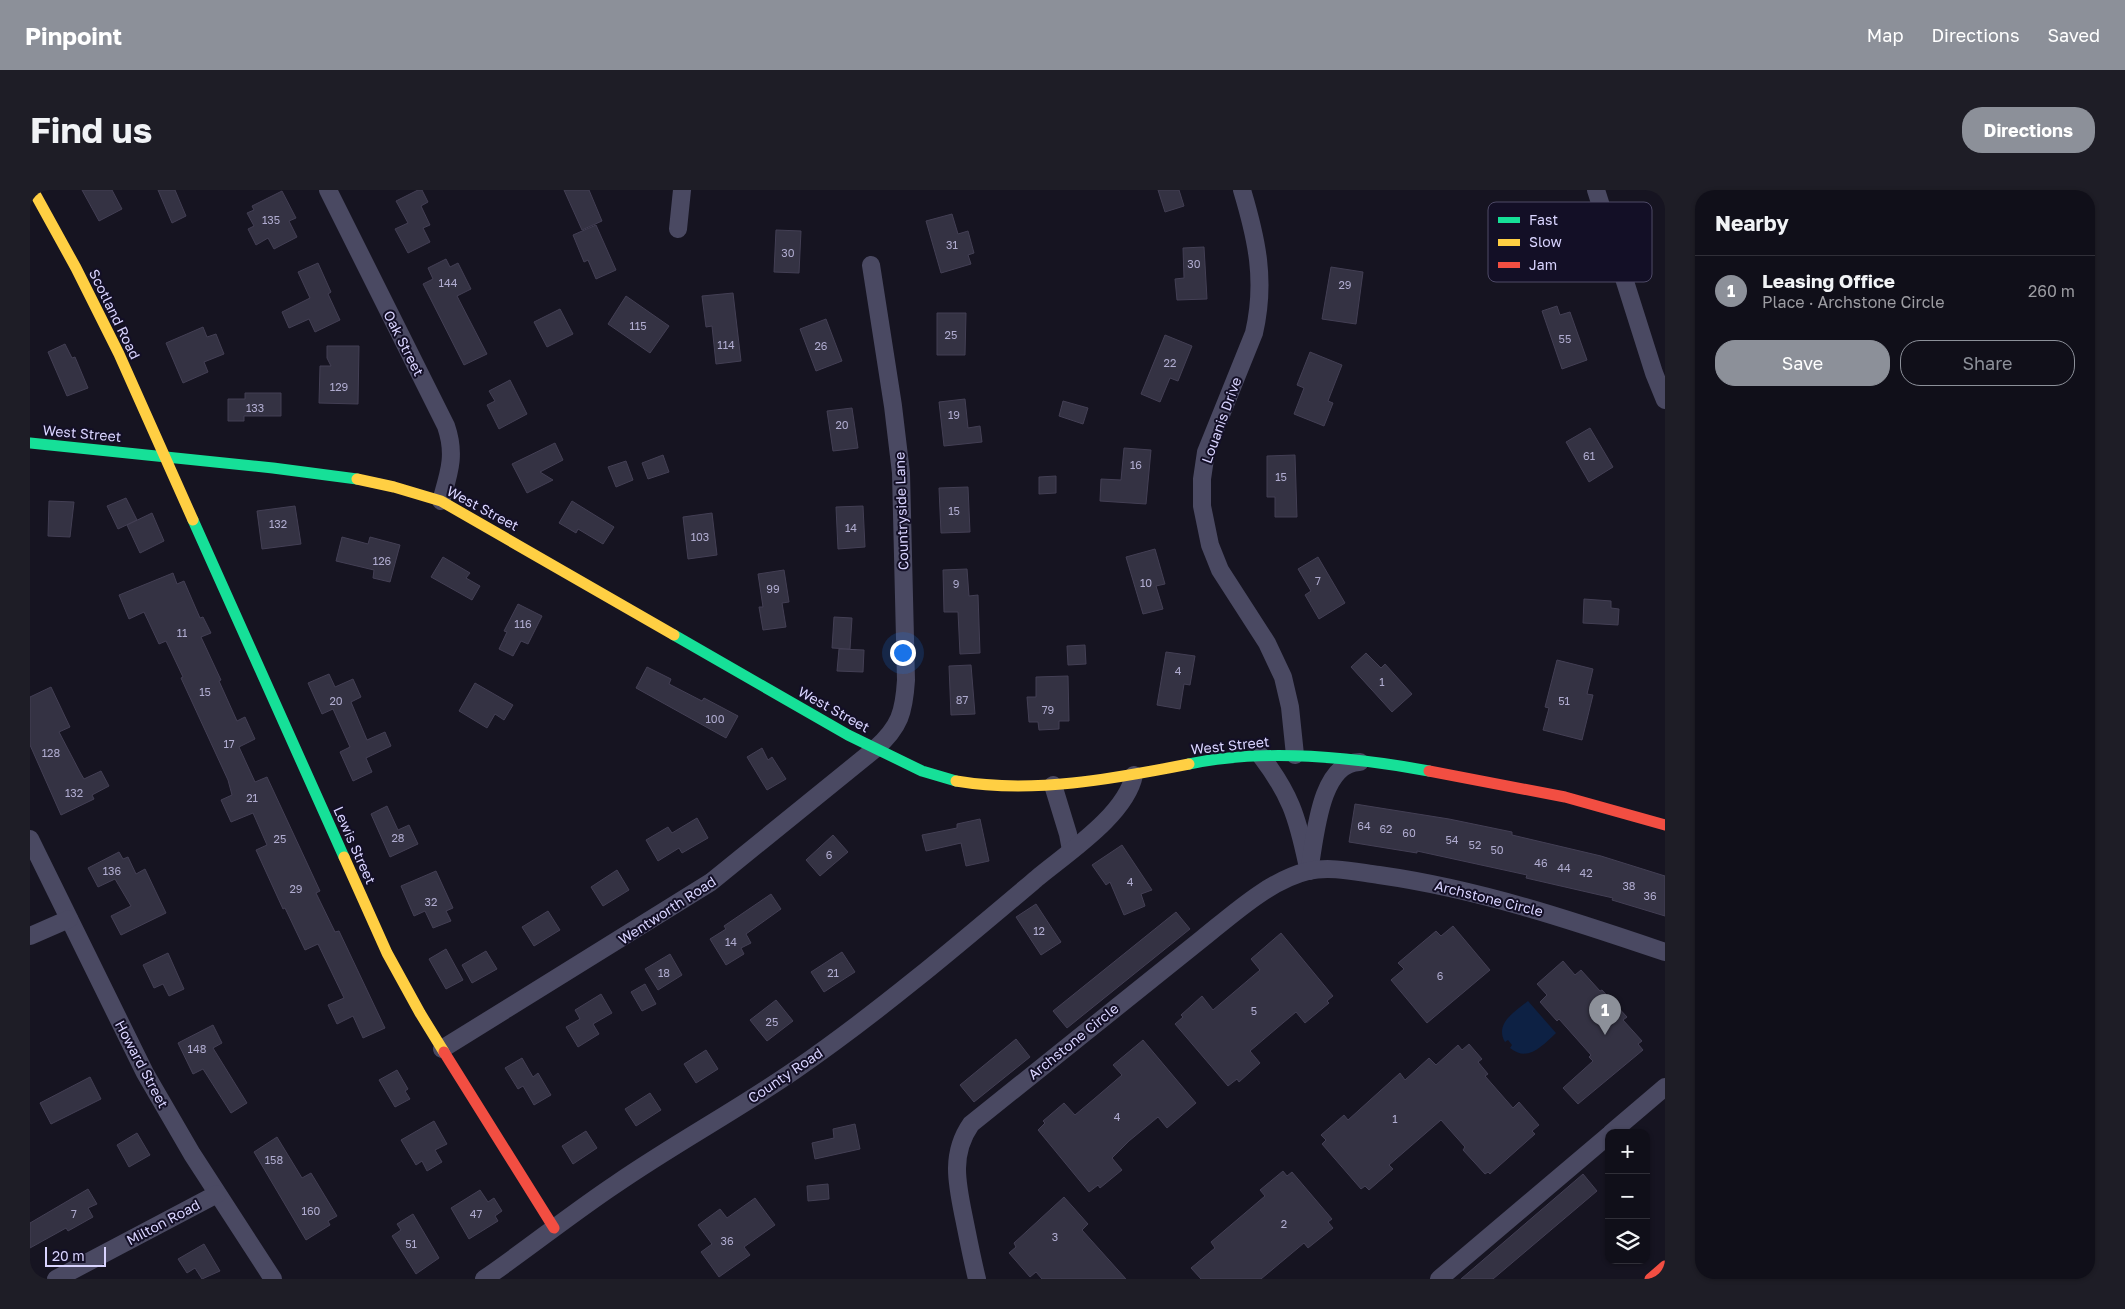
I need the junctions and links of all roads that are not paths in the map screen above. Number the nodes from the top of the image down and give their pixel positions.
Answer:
1 (34, 190) edge
2 (328, 190) edge
3 (682, 190) edge
4 (1242, 190) edge
5 (1596, 190) edge
6 (1600, 202) edge
7 (678, 229) dead end
8 (871, 265) dead end
9 (1625, 282) edge
10 (1665, 400) edge
11 (30, 443) edge
12 (163, 455) junction
13 (441, 501) junction
14 (875, 749) junction
15 (1295, 755) junction
16 (1261, 756) junction
17 (1369, 762) junction
18 (1134, 775) junction
19 (1053, 785) junction
20 (1665, 825) edge
21 (30, 839) edge
22 (1071, 850) junction
23 (1309, 871) junction
24 (69, 919) junction
25 (30, 936) edge
26 (1665, 952) edge
27 (442, 1050) junction
28 (1665, 1087) edge
29 (1616, 1129) edge
30 (1605, 1138) edge
31 (217, 1194) junction
32 (554, 1228) junction
33 (1665, 1266) edge
34 (56, 1279) edge
35 (273, 1279) edge
36 (484, 1279) edge
37 (977, 1279) edge
38 (1439, 1279) edge
39 (1650, 1279) edge

1 - 12 main road, Scotland Road
2 - 13 street, Oak Street
3 - 7 street
4 - 15 street, Louanis Drive
5 - 6 street
8 - 14 street, Countryside Lane
9 - 10 street
11 - 12 main road, West Street
12 - 13 main road, West Street
12 - 27 main road, Lewis Street
13 - 14 main road, West Street
14 - 19 main road, West Street
14 - 27 street, Wentworth Road
15 - 16 main road, West Street
15 - 17 main road, West Street
16 - 18 main road, West Street
16 - 23 street
17 - 20 main road, West Street
17 - 23 street
18 - 19 main road, West Street
18 - 22 street, County Road
19 - 22 street
21 - 24 street, Howard Street
22 - 32 street, County Road
23 - 26 street, Archstone Circle
23 - 37 street, Archstone Circle
24 - 25 street
24 - 31 street, Howard Street
27 - 32 main road, Lewis Street
28 - 29 street
30 - 38 street
31 - 34 street, Milton Road
31 - 35 street, Howard Street
32 - 36 street, County Road
33 - 39 main road

